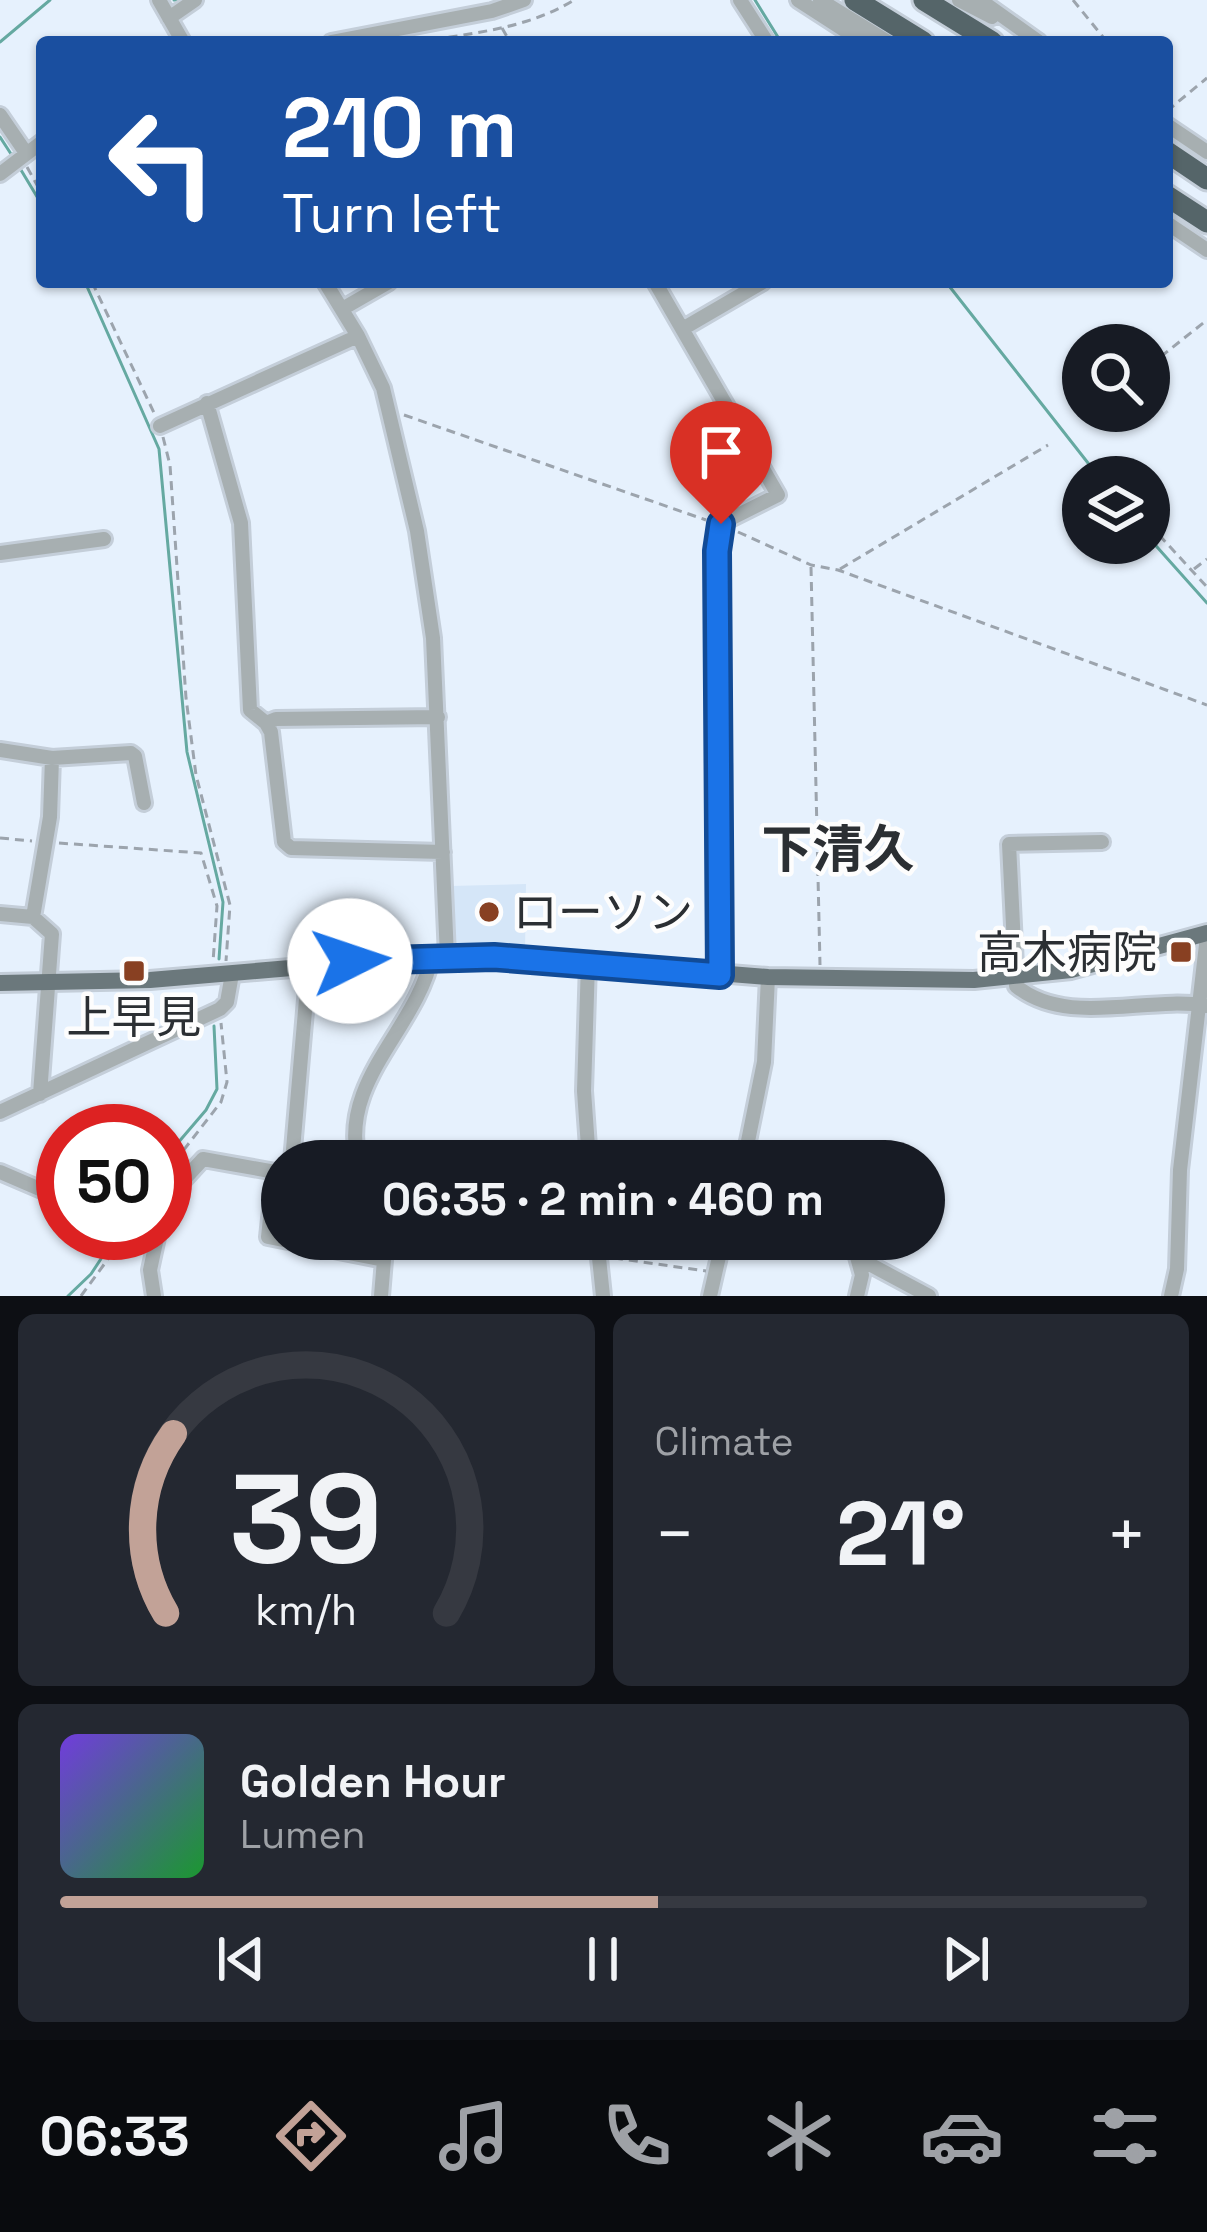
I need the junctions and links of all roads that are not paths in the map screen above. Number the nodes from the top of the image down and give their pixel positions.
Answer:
1 (159, 0) edge
2 (195, 0) edge
3 (524, 0) edge
4 (740, 0) edge
5 (798, 0) edge
6 (820, 0) edge
7 (855, 0) edge
8 (924, 0) edge
9 (959, 0) edge
10 (980, 0) edge
11 (1019, 28) junction
12 (176, 30) edge
13 (362, 36) edge
14 (763, 36) edge
15 (853, 36) edge
16 (878, 36) edge
17 (913, 36) edge
18 (982, 36) edge
19 (1030, 36) edge
20 (0, 115) edge
21 (1173, 129) edge
22 (1207, 152) edge
23 (1173, 156) edge
24 (17, 162) edge
25 (1207, 178) edge
26 (1173, 200) edge
27 (1207, 222) edge
28 (1173, 228) edge
29 (1207, 250) edge
30 (329, 288) edge
31 (379, 288) edge
32 (659, 288) edge
33 (753, 288) edge
34 (343, 309) junction
35 (684, 328) junction
36 (358, 336) junction
37 (207, 403) junction
38 (160, 426) road end
39 (104, 539) dead end
40 (0, 553) edge
41 (438, 717) junction
42 (266, 723) junction
43 (0, 750) edge
44 (52, 758) junction
45 (144, 803) dead end
46 (1102, 842) dead end
47 (443, 852) junction
48 (0, 914) edge
49 (33, 917) junction
50 (1207, 934) edge
51 (439, 956) junction
52 (588, 963) junction
53 (309, 965) junction
54 (229, 968) junction
55 (720, 975) junction
56 (768, 977) junction
57 (1013, 978) junction
58 (0, 983) edge
59 (49, 984) junction
60 (1202, 1005) edge
61 (40, 1094) junction
62 (0, 1112) edge
63 (294, 1140) edge
64 (353, 1140) edge
65 (587, 1140) edge
66 (750, 1140) edge
67 (261, 1170) edge
68 (192, 1171) edge
69 (0, 1172) edge
70 (36, 1187) edge
71 (151, 1260) edge
72 (384, 1260) edge
73 (599, 1260) edge
74 (718, 1260) edge
75 (858, 1260) edge
76 (862, 1260) edge
77 (154, 1296) edge
78 (381, 1296) edge
79 (603, 1296) edge
80 (710, 1296) edge
81 (857, 1296) edge
82 (929, 1296) edge
83 (1171, 1296) edge

1 - 12 street
2 - 12 street
3 - 13 street
4 - 14 street
5 - 15 street
6 - 16 street
7 - 17 highway
8 - 18 highway
9 - 11 street
10 - 11 street
11 - 19 street
20 - 24 street
21 - 22 street
23 - 25 highway
26 - 27 highway
28 - 29 street
30 - 34 street
31 - 34 street
32 - 35 street
33 - 35 street
34 - 36 street
35 - 55 street
36 - 37 street
36 - 41 street
37 - 38 street
37 - 42 street
39 - 40 street
41 - 42 street
41 - 47 street
42 - 47 street
43 - 44 street
44 - 45 street
44 - 49 street
46 - 57 street
47 - 51 street
48 - 49 street
49 - 59 street
50 - 57 main road
50 - 60 street
51 - 52 main road
51 - 53 main road
51 - 64 street
52 - 55 main road
52 - 65 street
53 - 54 main road
53 - 63 street
54 - 59 main road
54 - 61 street
55 - 56 main road
56 - 57 main road
56 - 66 street
57 - 60 street
58 - 59 main road
59 - 61 street
60 - 83 street
61 - 62 street
67 - 68 street
69 - 70 street
71 - 77 street
72 - 78 street
73 - 79 street
74 - 80 street
75 - 81 street
76 - 82 street

